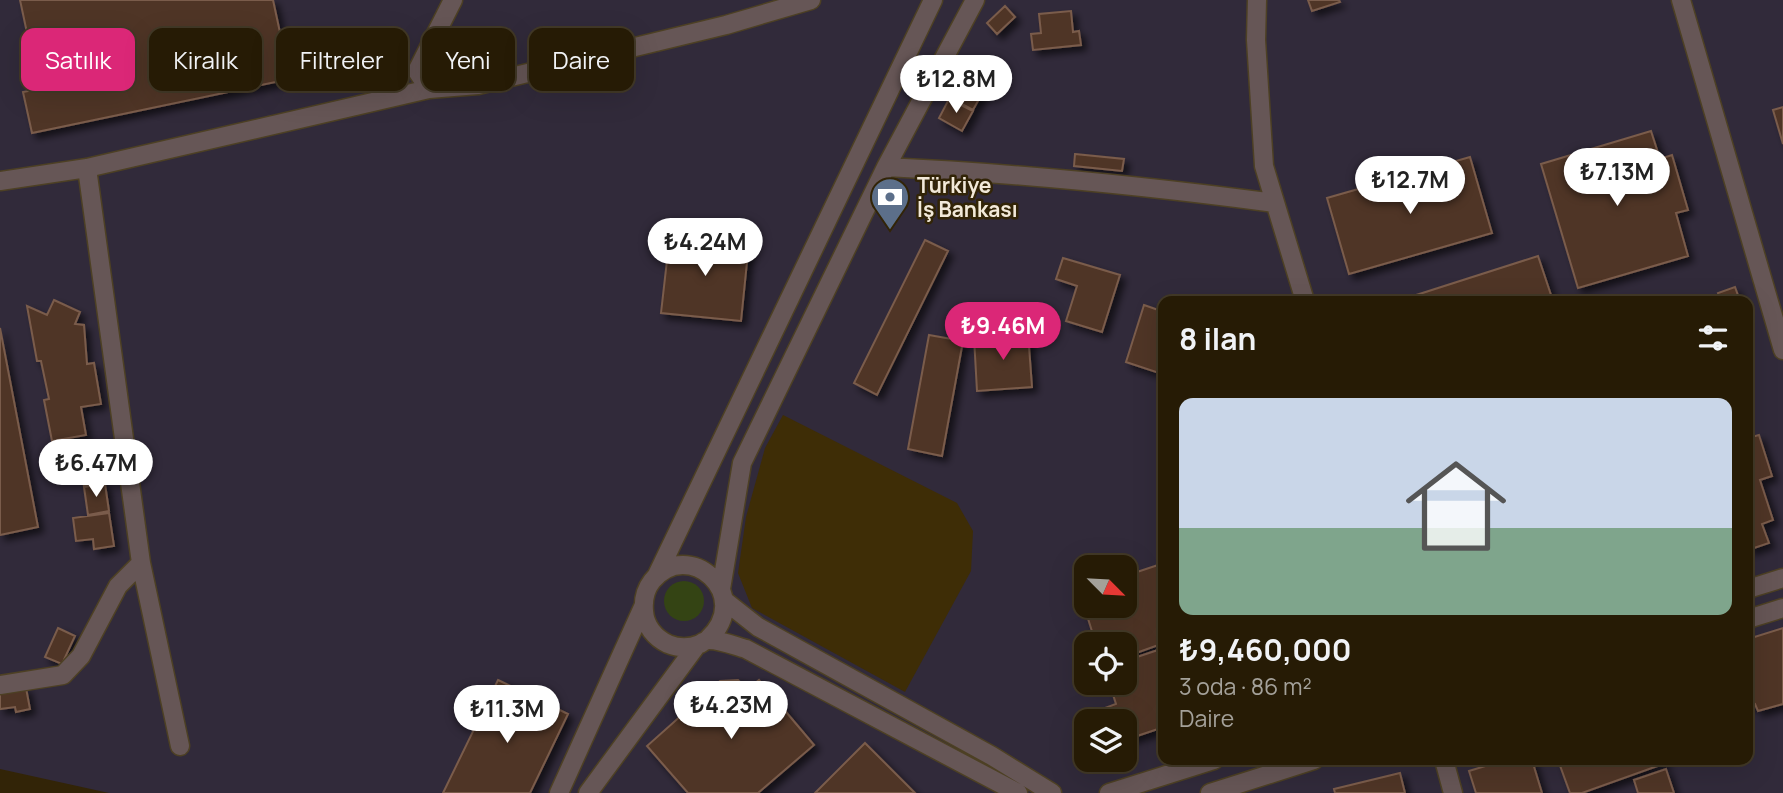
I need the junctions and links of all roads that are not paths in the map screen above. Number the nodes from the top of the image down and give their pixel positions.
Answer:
1 (453, 0) edge
2 (811, 0) edge
3 (933, 0) edge
4 (975, 0) edge
5 (1257, 0) edge
6 (1681, 0) edge
7 (439, 28) edge
8 (422, 61) edge
9 (515, 76) edge
10 (422, 78) edge
11 (422, 91) edge
12 (886, 167) junction
13 (87, 169) junction
14 (0, 181) edge
15 (1275, 203) junction
16 (1303, 296) edge
17 (1783, 349) edge
18 (141, 564) junction
19 (657, 575) junction
20 (1783, 578) edge
21 (1753, 587) edge
22 (723, 595) junction
23 (643, 607) junction
24 (1783, 608) edge
25 (1753, 617) edge
26 (702, 642) junction
27 (0, 685) edge
28 (180, 747) dead end
29 (1198, 765) edge
30 (1298, 765) edge
31 (1445, 765) edge
32 (559, 793) edge
33 (588, 793) edge
34 (1018, 793) edge
35 (1052, 793) edge
36 (1109, 793) edge
37 (1210, 793) edge
38 (1453, 793) edge

1 - 7 street
2 - 9 street
3 - 19 street
4 - 12 street
5 - 15 street
6 - 17 street
8 - 10 street
11 - 13 street
12 - 15 street
12 - 22 street
13 - 14 street
13 - 18 street
15 - 16 street
18 - 27 street
18 - 28 street
19 - 22 street
19 - 23 street
20 - 21 street
22 - 26 street
22 - 35 street
23 - 26 street
23 - 32 street
24 - 25 street
26 - 33 street
26 - 34 street
29 - 36 street
30 - 37 street
31 - 38 street

